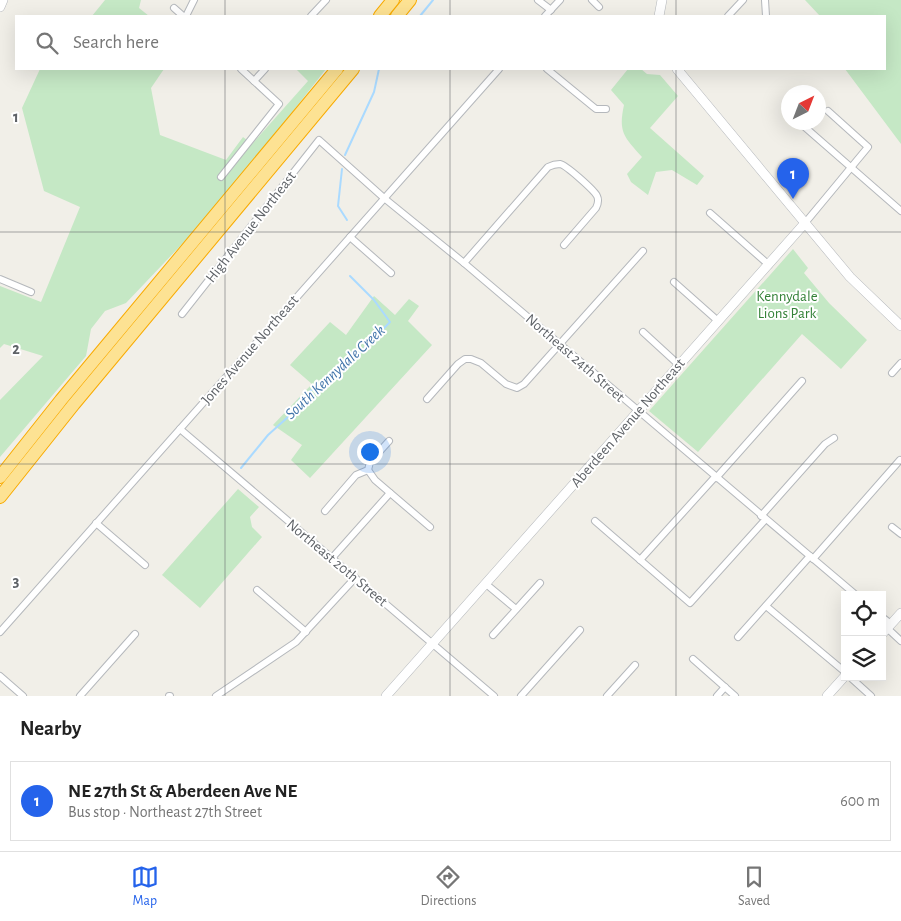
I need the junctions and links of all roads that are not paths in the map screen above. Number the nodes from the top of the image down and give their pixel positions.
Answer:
1 (3, 0) edge
2 (194, 0) edge
3 (326, 0) edge
4 (393, 0) edge
5 (538, 0) edge
6 (560, 0) edge
7 (592, 0) edge
8 (743, 0) edge
9 (765, 0) edge
10 (409, 1) edge
11 (659, 1) edge
12 (0, 7) edge
13 (599, 7) dead end
14 (174, 8) dead end
15 (550, 10) junction
16 (184, 15) edge
17 (186, 15) edge
18 (312, 15) edge
19 (381, 15) edge
20 (398, 15) edge
21 (546, 15) edge
22 (659, 15) edge
23 (729, 15) edge
24 (766, 15) edge
25 (242, 70) edge
26 (264, 70) edge
27 (336, 70) edge
28 (352, 70) edge
29 (498, 70) edge
30 (548, 70) edge
31 (678, 70) edge
32 (254, 81) junction
33 (606, 109) dead end
34 (828, 111) dead end
35 (808, 130) edge
36 (320, 140) joint
37 (851, 168) junction
38 (221, 177) dead end
39 (384, 198) junction
40 (901, 211) edge
41 (710, 213) dead end
42 (805, 223) junction
43 (350, 237) junction
44 (564, 245) dead end
45 (643, 251) dead end
46 (464, 263) junction
47 (769, 265) junction
48 (391, 273) dead end
49 (0, 279) edge
50 (674, 282) dead end
51 (31, 292) dead end
52 (182, 314) dead end
53 (718, 321) junction
54 (901, 326) edge
55 (643, 332) dead end
56 (560, 344) junction
57 (901, 363) edge
58 (679, 365) junction
59 (892, 373) dead end
60 (802, 381) dead end
61 (427, 399) dead end
62 (638, 412) junction
63 (180, 429) junction
64 (834, 438) dead end
65 (388, 442) dead end
66 (900, 460) dead end
67 (368, 470) junction
68 (0, 477) edge
69 (715, 477) junction
70 (390, 493) junction
71 (1, 497) edge
72 (324, 511) dead end
73 (763, 518) junction
74 (595, 521) dead end
75 (96, 523) junction
76 (892, 526) dead end
77 (430, 527) dead end
78 (901, 534) edge
79 (811, 557) junction
80 (332, 558) junction
81 (640, 560) junction
82 (145, 565) dead end
83 (355, 578) junction
84 (540, 583) dead end
85 (486, 584) junction
86 (257, 590) dead end
87 (851, 591) edge
88 (766, 606) junction
89 (516, 610) junction
90 (901, 613) edge
91 (887, 629) edge
92 (580, 630) dead end
93 (0, 632) edge
94 (306, 632) junction
95 (135, 634) dead end
96 (493, 635) dead end
97 (738, 638) dead end
98 (901, 641) edge
99 (432, 644) junction
100 (693, 659) dead end
101 (635, 665) dead end
102 (841, 671) edge
103 (0, 676) edge
104 (841, 679) edge
105 (854, 681) edge
106 (725, 687) junction
107 (23, 696) edge
108 (80, 696) edge
109 (216, 696) edge
110 (386, 696) edge
111 (494, 696) edge
112 (521, 696) edge
113 (607, 696) edge
114 (717, 696) edge
115 (735, 696) edge
116 (827, 696) edge
117 (871, 696) edge

1 - 12 street
2 - 17 street
3 - 18 street
4 - 19 highway
5 - 15 street
6 - 15 street
7 - 13 street
8 - 23 street
9 - 24 street
10 - 20 highway
11 - 22 street
14 - 16 street
15 - 21 street
25 - 32 street
26 - 32 street
27 - 68 highway
28 - 71 highway
29 - 39 street, Jones Avenue Northeast
30 - 33 street
31 - 42 street
32 - 38 street
34 - 37 street, Aberdeen Avenue Northeast
35 - 37 street
36 - 39 street, Northeast 24th Street
36 - 52 street, High Avenue Northeast
37 - 40 street
37 - 42 street, Aberdeen Avenue Northeast
39 - 43 street, Jones Avenue Northeast
39 - 46 street, Northeast 24th Street
41 - 47 street
42 - 47 street, Aberdeen Avenue Northeast
42 - 54 street
43 - 48 street
43 - 63 street, Jones Avenue Northeast
44 - 46 street
45 - 56 street
46 - 56 street, Northeast 24th Street
47 - 53 street, Aberdeen Avenue Northeast
49 - 51 street
50 - 53 street
53 - 58 street, Aberdeen Avenue Northeast
55 - 58 street
56 - 61 street
56 - 62 street, Northeast 24th Street
57 - 59 street
58 - 62 street, Aberdeen Avenue Northeast
60 - 69 street
62 - 69 street, Northeast 24th Street
62 - 85 street, Aberdeen Avenue Northeast
63 - 75 street, Jones Avenue Northeast
63 - 80 street, Northeast 20th Street
64 - 73 street
65 - 67 street
66 - 79 street
67 - 70 street
67 - 72 street
69 - 73 street, Northeast 24th Street
69 - 81 street
70 - 77 street
70 - 80 street
73 - 79 street, Northeast 24th Street
73 - 81 street
74 - 81 street
75 - 82 street
75 - 93 street, Jones Avenue Northeast
76 - 78 street
79 - 87 street, Northeast 24th Street
79 - 88 street
80 - 83 street, Northeast 20th Street
83 - 94 street
83 - 99 street, Northeast 20th Street
84 - 89 street
85 - 89 street
85 - 99 street, Aberdeen Avenue Northeast
86 - 94 street
88 - 97 street
88 - 102 street
89 - 96 street
90 - 91 street
91 - 98 street
92 - 112 street
94 - 109 street
95 - 108 street
99 - 110 street, Aberdeen Avenue Northeast
99 - 111 street, Northeast 20th Street
100 - 106 street
101 - 113 street
103 - 107 street
104 - 116 street
105 - 117 street
106 - 114 street
106 - 115 street

